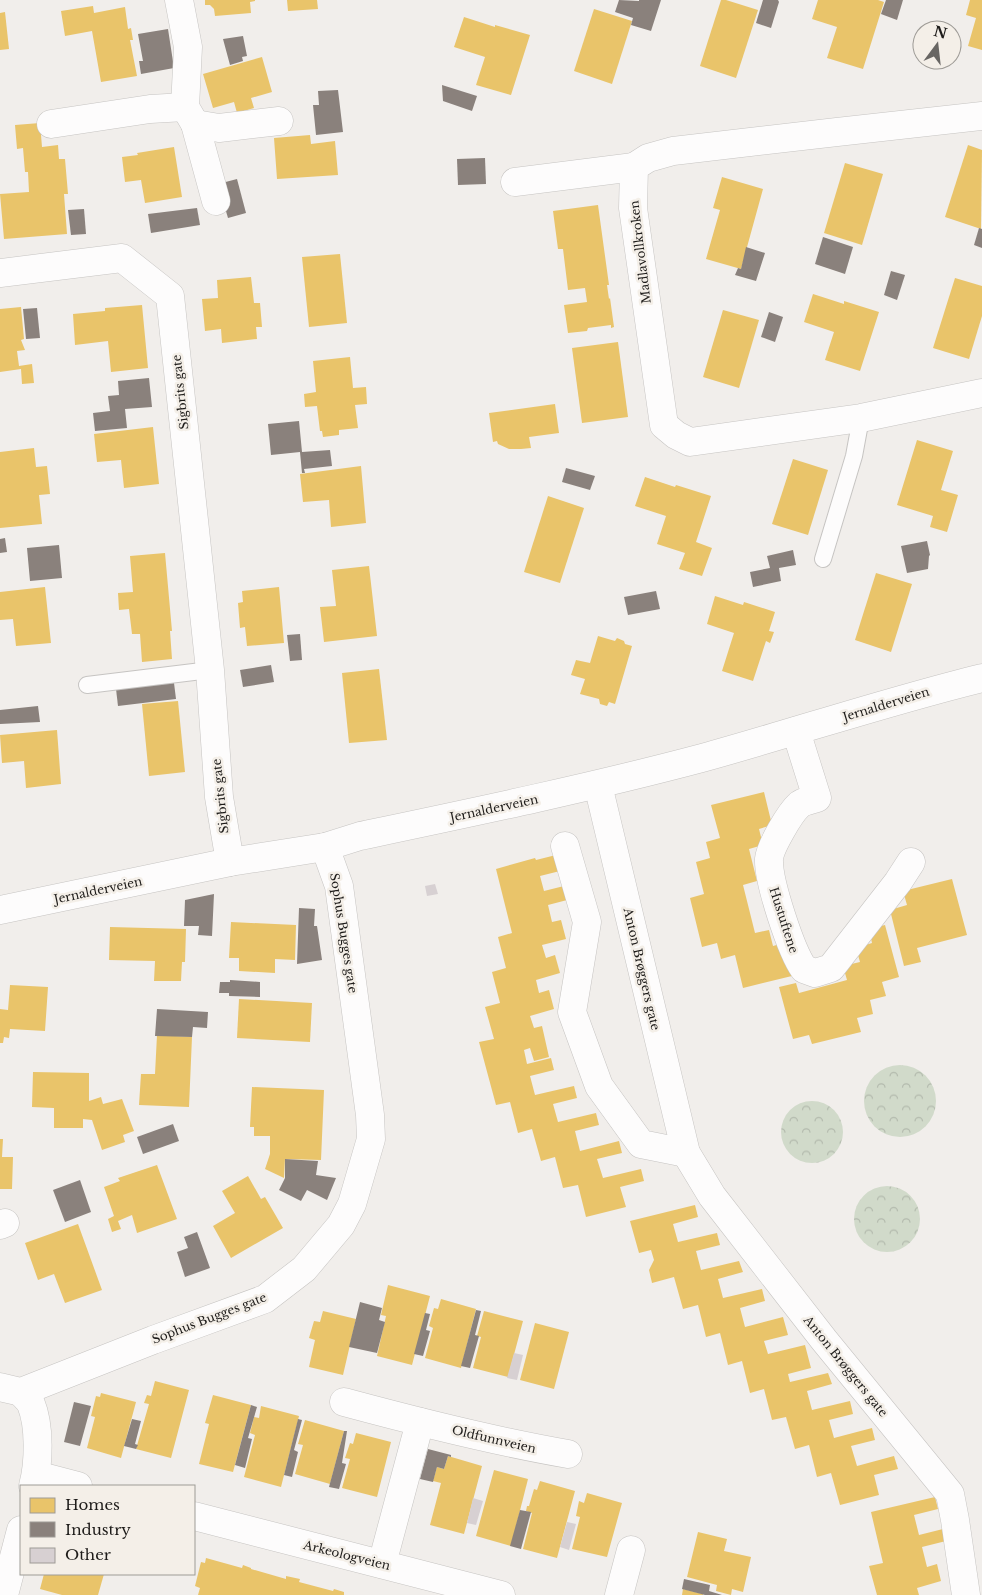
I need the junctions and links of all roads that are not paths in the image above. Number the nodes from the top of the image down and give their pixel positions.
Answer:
1 (178, 0) edge
2 (190, 116) junction
3 (982, 116) edge
4 (279, 121) dead end
5 (51, 124) dead end
6 (634, 167) junction
7 (515, 182) dead end
8 (216, 201) dead end
9 (0, 273) edge
10 (982, 393) edge
11 (861, 418) junction
12 (823, 559) dead end
13 (210, 670) junction
14 (982, 678) edge
15 (87, 685) dead end
16 (796, 731) junction
17 (598, 785) junction
18 (565, 846) dead end
19 (325, 847) junction
20 (230, 862) junction
21 (911, 862) dead end
22 (0, 910) edge
23 (686, 1153) junction
24 (10, 1390) edge
25 (344, 1402) dead end
26 (420, 1422) junction
27 (568, 1454) dead end
28 (35, 1481) edge
29 (69, 1485) edge
30 (195, 1516) edge
31 (20, 1534) edge
32 (631, 1550) dead end
33 (382, 1564) junction
34 (4, 1595) edge
35 (501, 1595) edge
36 (619, 1595) edge
37 (966, 1595) edge

1 - 2 street
2 - 4 street
2 - 5 street
2 - 8 street
3 - 6 street
6 - 7 street
6 - 11 street, Madlavollkroken
9 - 13 street, Sigbrits gate
10 - 11 street, Madlavollkroken
11 - 12 lane
13 - 15 lane
13 - 20 street, Sigbrits gate
14 - 16 street, Jernalderveien
16 - 17 street, Jernalderveien
16 - 21 street, Hustuftene
17 - 19 street, Jernalderveien
17 - 23 street, Anton Brøggers gate
18 - 23 street
19 - 20 street, Jernalderveien
19 - 24 street, Sophus Bugges gate
20 - 22 street, Jernalderveien
23 - 37 street, Anton Brøggers gate
24 - 28 street
25 - 26 street, Oldfunnveien
26 - 27 street, Oldfunnveien
26 - 33 street
28 - 29 street
30 - 33 street, Arkeologveien
31 - 34 street
32 - 36 street
33 - 35 street, Arkeologveien

